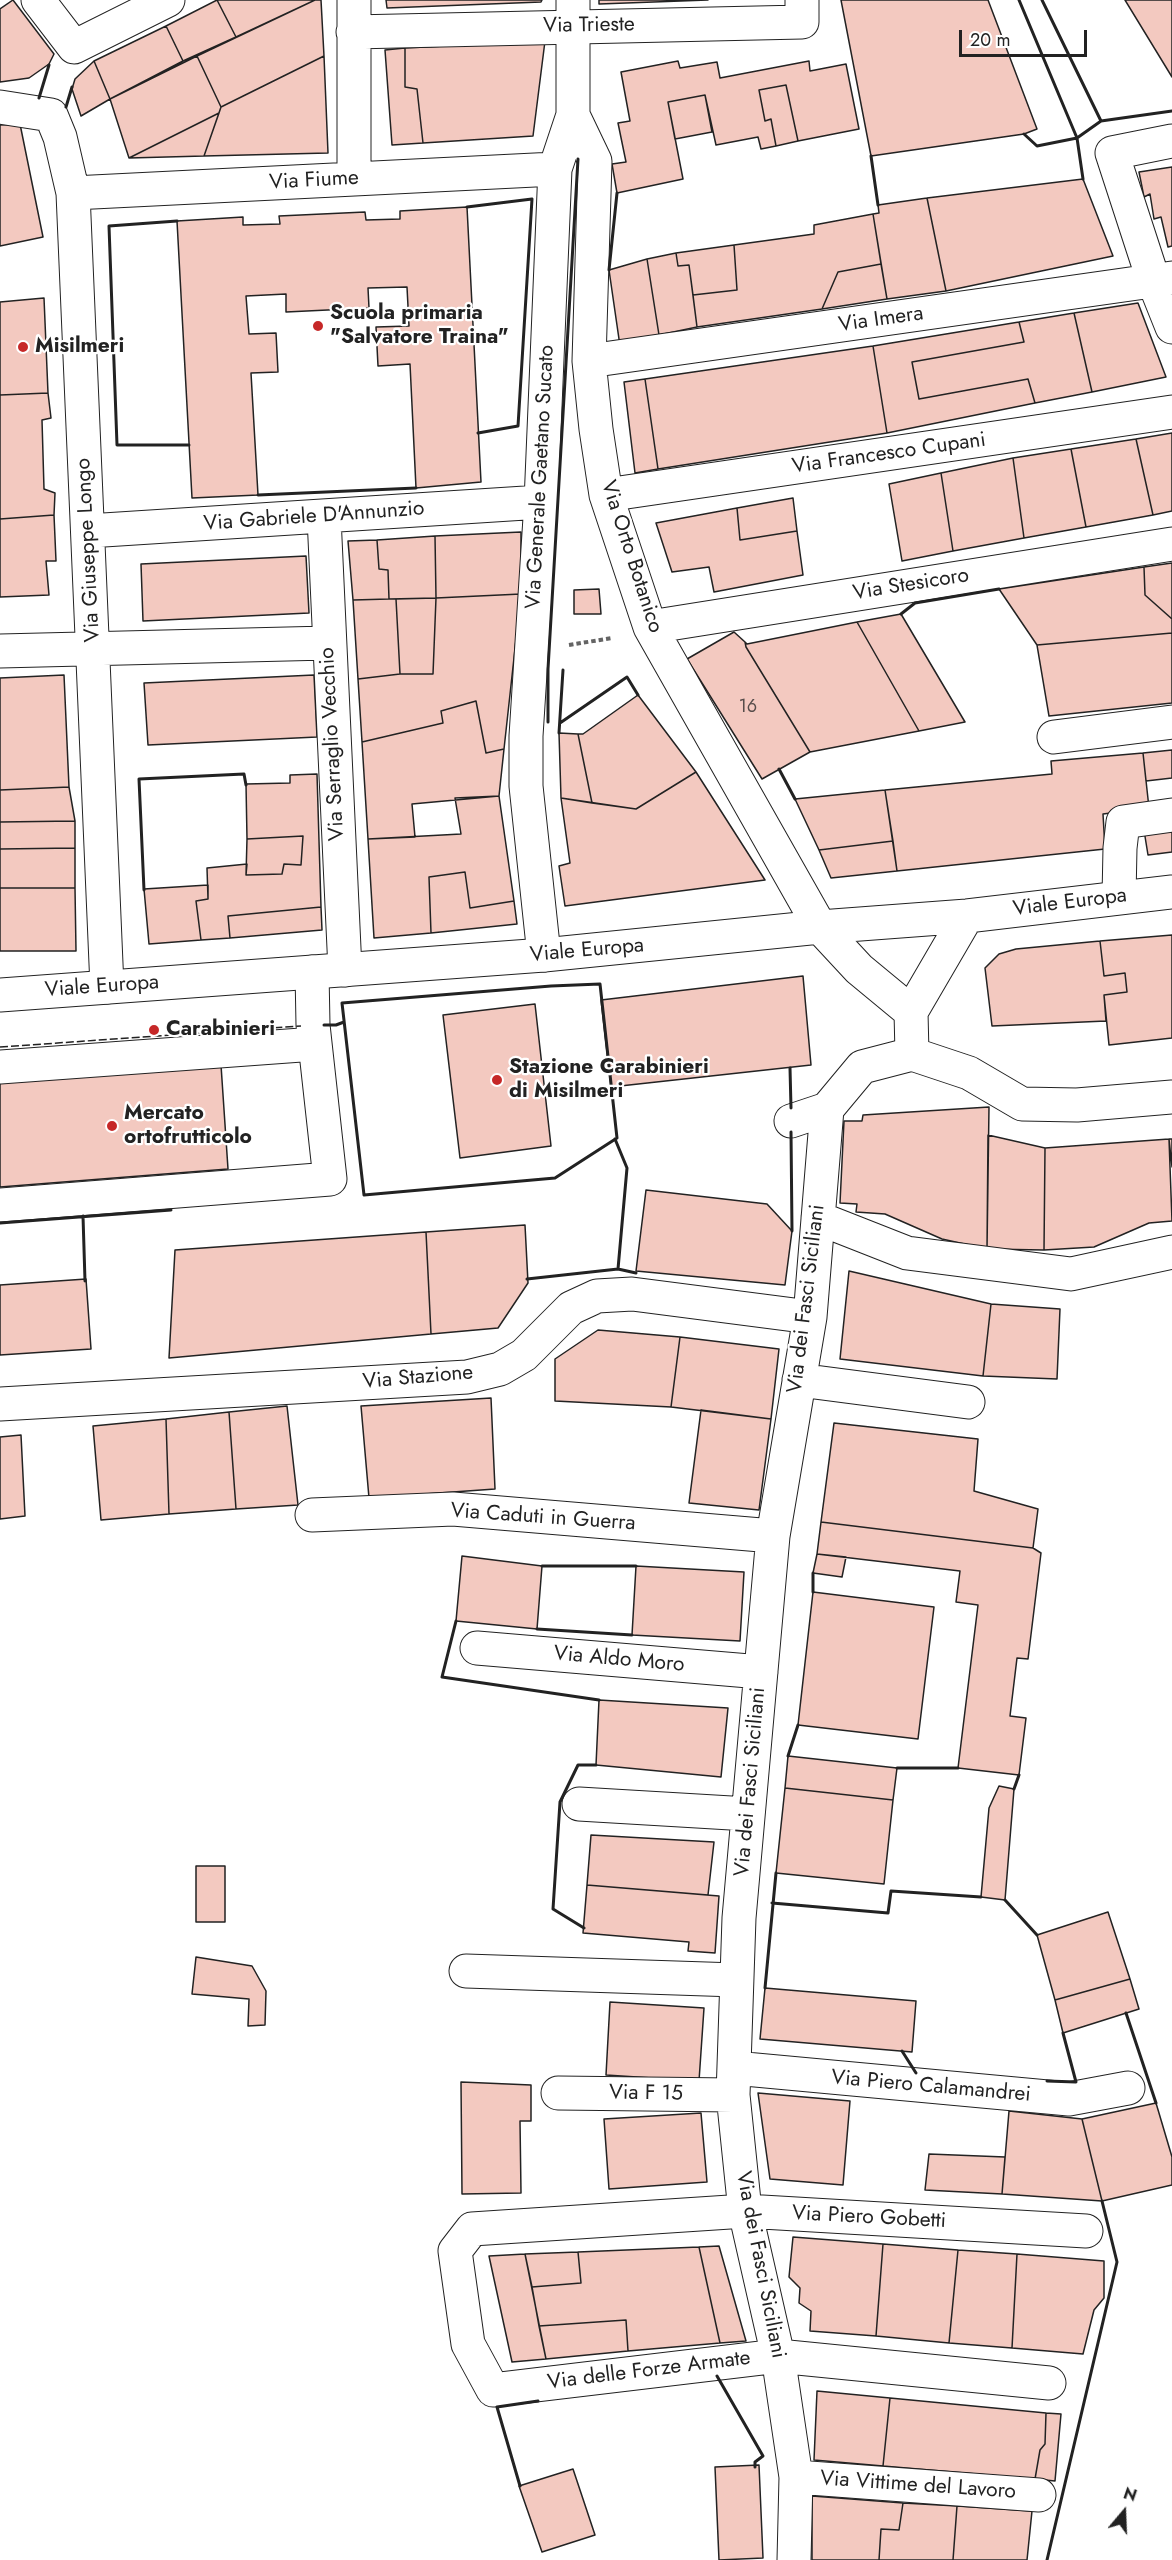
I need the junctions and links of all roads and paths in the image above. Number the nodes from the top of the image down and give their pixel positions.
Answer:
1 (38, 0) edge
2 (168, 0) edge
3 (802, 0) edge
4 (572, 13) edge
5 (354, 16) edge
6 (0, 106) edge
7 (573, 115) junction
8 (1172, 141) edge
9 (555, 169) junction
10 (354, 179) junction
11 (73, 193) junction
12 (1163, 280) edge
13 (1172, 327) edge
14 (589, 361) junction
15 (1172, 412) edge
16 (606, 495) junction
17 (540, 502) junction
18 (324, 518) junction
19 (88, 531) junction
20 (1172, 544) edge
21 (650, 627) junction
22 (328, 644) junction
23 (558, 646) dead end
24 (93, 649) junction
25 (0, 651) edge
26 (1172, 722) edge
27 (1054, 737) dead end
28 (1172, 815) edge
29 (1172, 892) edge
30 (1119, 897) junction
31 (967, 916) junction
32 (820, 927) junction
33 (544, 956) junction
34 (345, 970) junction
35 (312, 972) junction
36 (107, 987) junction
37 (0, 995) edge
38 (911, 1012) junction
39 (315, 1044) junction
40 (912, 1054) junction
41 (0, 1067) edge
42 (1172, 1097) edge
43 (827, 1109) junction
44 (791, 1121) dead end
45 (0, 1205) edge
46 (818, 1218) junction
47 (1172, 1252) edge
48 (810, 1317) junction
49 (799, 1380) junction
50 (968, 1402) dead end
51 (0, 1404) edge
52 (312, 1515) dead end
53 (773, 1536) junction
54 (477, 1648) dead end
55 (761, 1672) junction
56 (579, 1804) dead end
57 (748, 1814) junction
58 (466, 1971) dead end
59 (736, 1980) junction
60 (734, 2082) junction
61 (1128, 2088) dead end
62 (558, 2093) dead end
63 (745, 2211) junction
64 (472, 2229) joint
65 (1086, 2231) dead end
66 (778, 2356) junction
67 (1049, 2383) dead end
68 (796, 2476) junction
69 (1039, 2495) dead end
70 (794, 2560) edge

1 - 2 street
3 - 4 street, Via Trieste
4 - 5 street, Via Trieste
4 - 7 street, Via Generale Gaetano Sucato
5 - 10 street
6 - 11 street, Via Giuseppe Longo
7 - 9 street, Via Generale Gaetano Sucato
7 - 14 street, Via Orto Botanico
8 - 12 street
9 - 10 street, Via Fiume
9 - 17 street, Via Generale Gaetano Sucato
10 - 11 street, Via Fiume
11 - 19 street, Via Giuseppe Longo
12 - 13 street
12 - 14 street, Via Imera
14 - 16 street, Via Orto Botanico
15 - 16 street, Via Francesco Cupani
16 - 21 street, Via Orto Botanico
17 - 18 street, Via Gabriele D'Annunzio
17 - 33 street, Via Generale Gaetano Sucato
18 - 19 street, Via Gabriele D'Annunzio
18 - 22 street, Via Serraglio Vecchio
19 - 24 street, Via Giuseppe Longo
20 - 21 street, Via Stesicoro
21 - 23 path
21 - 32 street, Via Orto Botanico
22 - 24 street
22 - 34 street, Via Serraglio Vecchio
24 - 25 street
24 - 36 street, Via Giuseppe Longo
26 - 27 street
28 - 30 street
29 - 30 street, Viale Europa
30 - 31 street, Viale Europa
31 - 32 street, Viale Europa
31 - 38 street
32 - 33 street, Viale Europa
32 - 38 street, Via Orto Botanico
33 - 34 street, Viale Europa
34 - 35 street, Viale Europa
35 - 36 street, Viale Europa
35 - 39 street
36 - 37 street, Viale Europa
38 - 40 street
39 - 41 street
39 - 45 street
40 - 42 street
40 - 43 street
43 - 44 street
43 - 46 street, Via dei Fasci Siciliani
46 - 47 street
46 - 48 street, Via dei Fasci Siciliani
48 - 49 street, Via dei Fasci Siciliani
48 - 51 street, Via Stazione
49 - 50 street
49 - 53 street, Via dei Fasci Siciliani
52 - 53 street, Via Caduti in Guerra
53 - 55 street, Via dei Fasci Siciliani
54 - 55 street, Via Aldo Moro
55 - 57 street, Via dei Fasci Siciliani
56 - 57 street
57 - 59 street, Via dei Fasci Siciliani
58 - 59 street
59 - 60 street, Via dei Fasci Siciliani
60 - 61 street, Via Piero Calamandrei
60 - 62 street, Via F 15
60 - 63 street, Via dei Fasci Siciliani
63 - 64 street, Via Piero Gobetti
63 - 65 street, Via Piero Gobetti
63 - 66 street, Via dei Fasci Siciliani
64 - 66 street, Via delle Forze Armate
66 - 67 street, Via delle Forze Armate
66 - 68 street, Via dei Fasci Siciliani
68 - 69 street, Via Vittime del Lavoro
68 - 70 street, Via dei Fasci Siciliani

